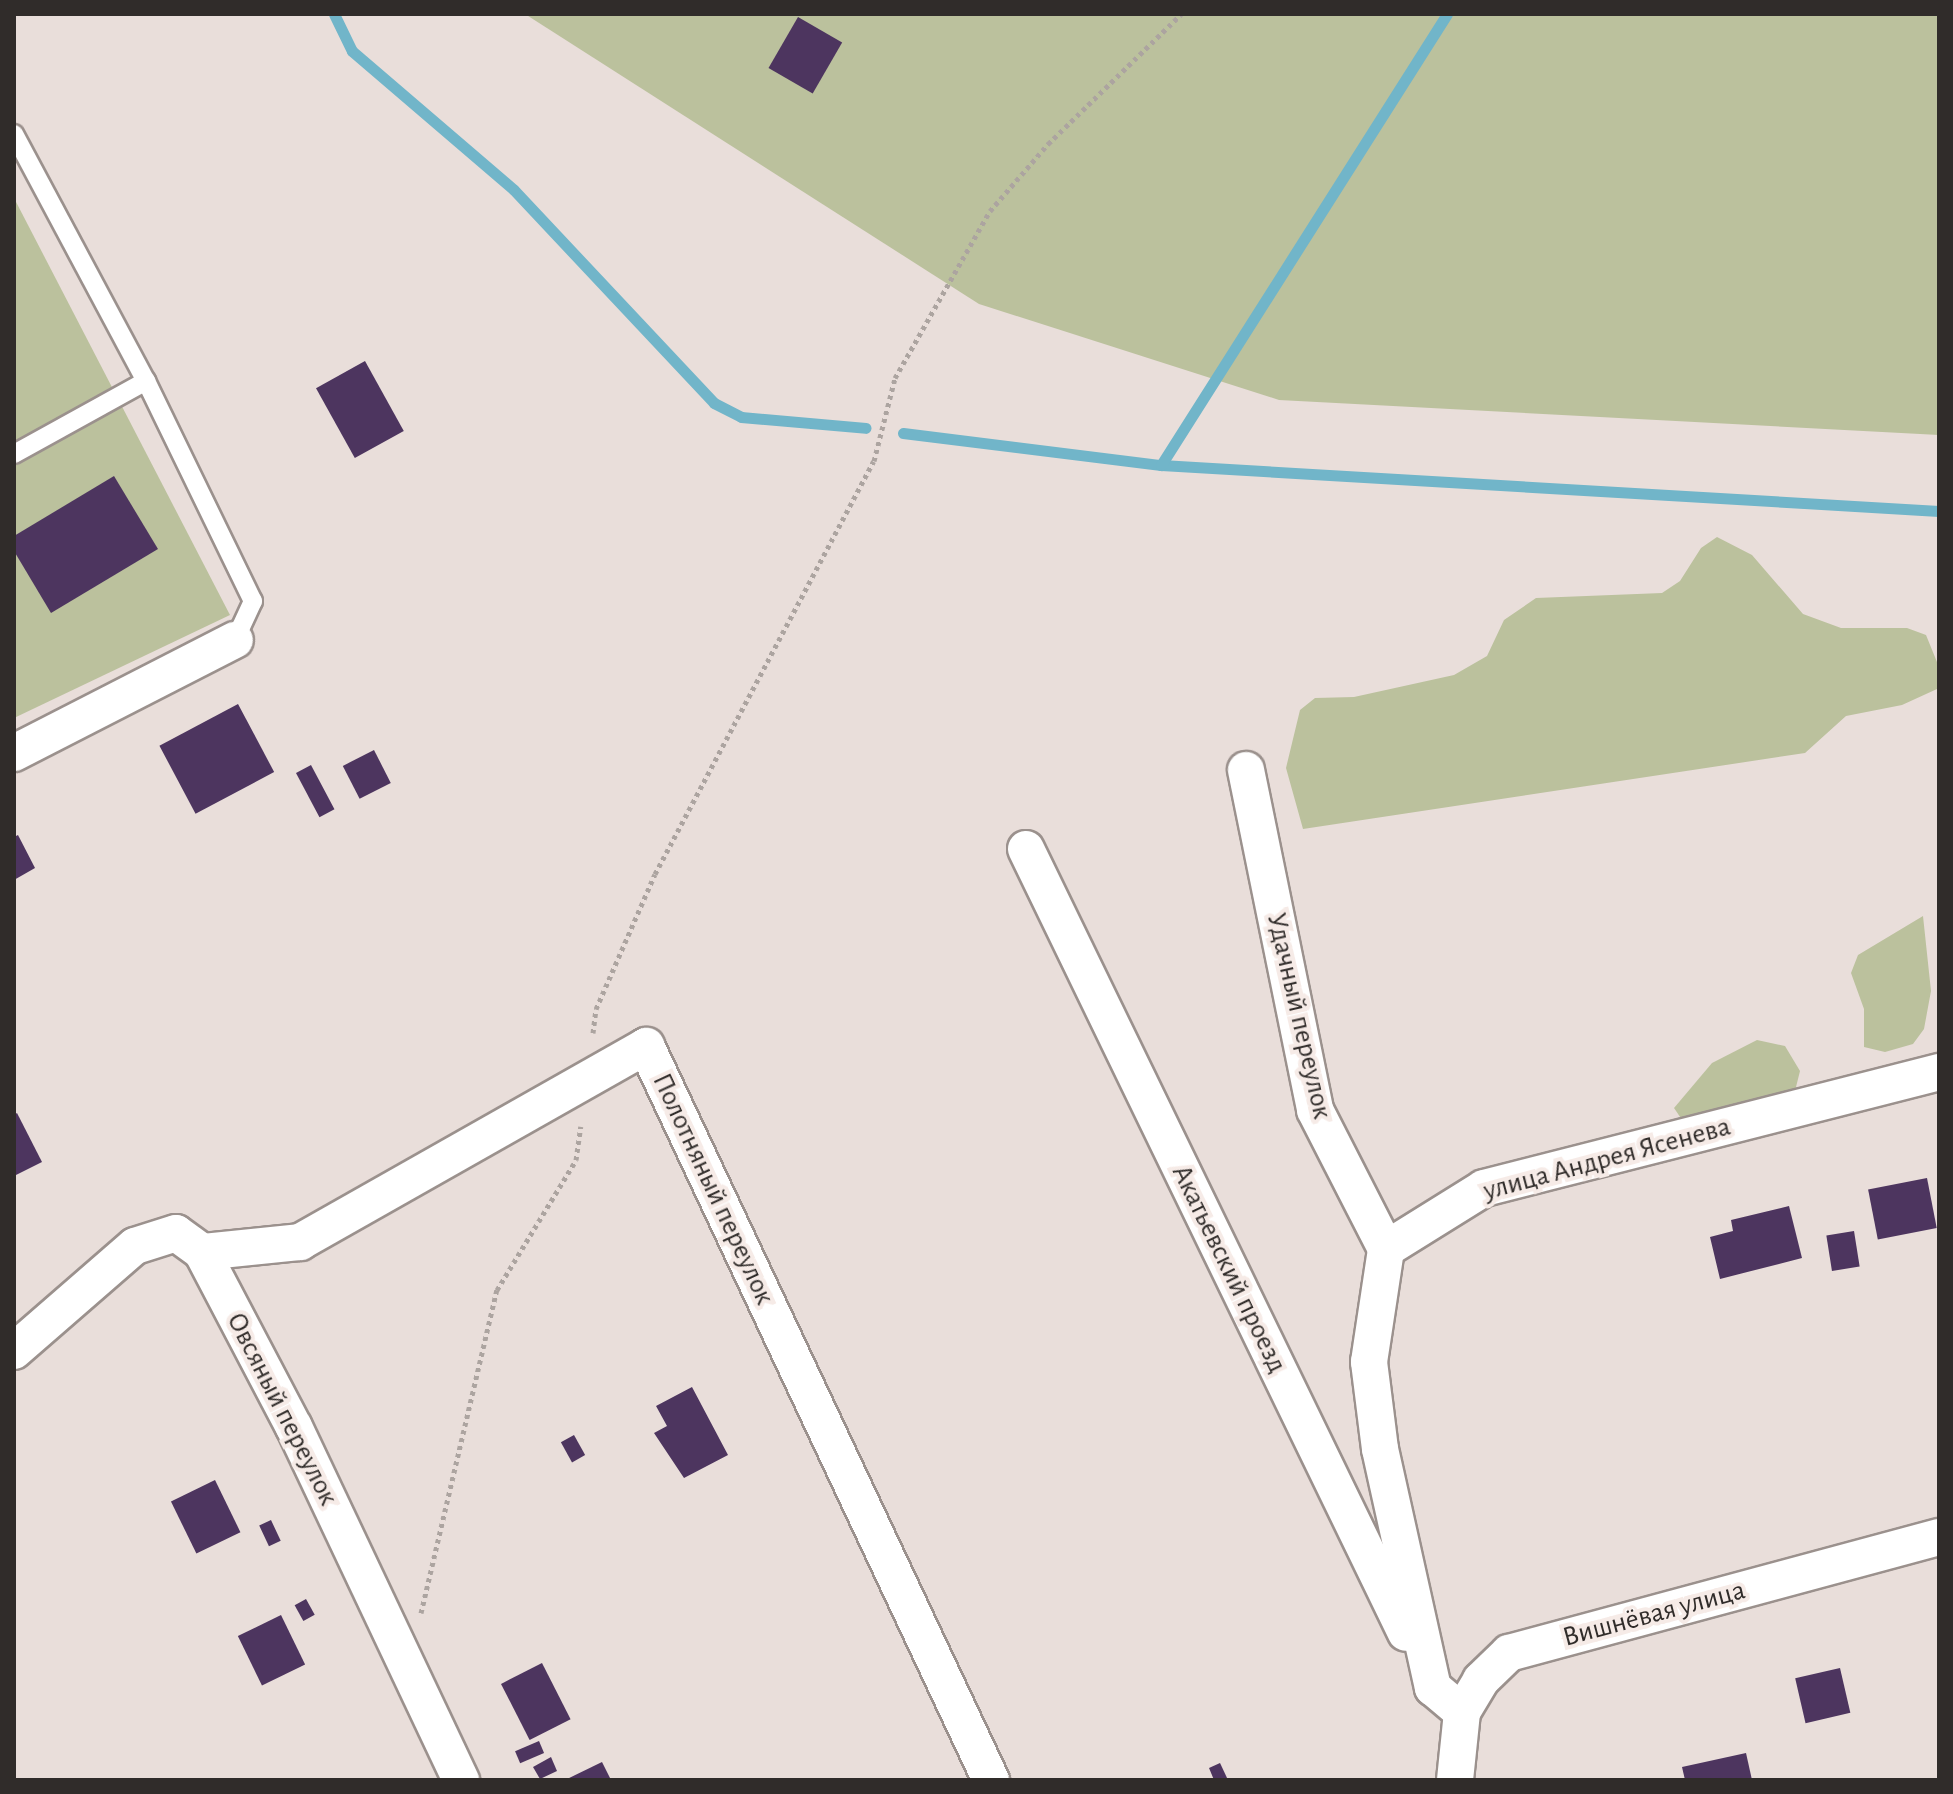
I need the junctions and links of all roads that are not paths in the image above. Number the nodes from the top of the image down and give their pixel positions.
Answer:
1 (14, 134) edge
2 (146, 381) junction
3 (14, 454) edge
4 (235, 640) joint
5 (14, 753) edge
6 (1246, 770) dead end
7 (1026, 849) dead end
8 (1939, 1072) edge
9 (1386, 1249) junction
10 (202, 1252) junction
11 (14, 1351) edge
12 (1939, 1537) edge
13 (1433, 1688) junction
14 (1462, 1712) junction
15 (461, 1780) edge
16 (991, 1780) edge
17 (1455, 1780) edge

1 - 2 lane
2 - 3 lane
2 - 4 lane
4 - 5 street
6 - 9 street, Удачный переулок
7 - 13 street, Акатьевский проезд
8 - 9 street, улица Андрея Ясенева
9 - 13 street
10 - 11 street
10 - 15 street, Овсяный переулок
10 - 16 street, Полотняный переулок
12 - 14 street, Вишнёвая улица
13 - 14 street
14 - 17 street, Вишнёвая улица

